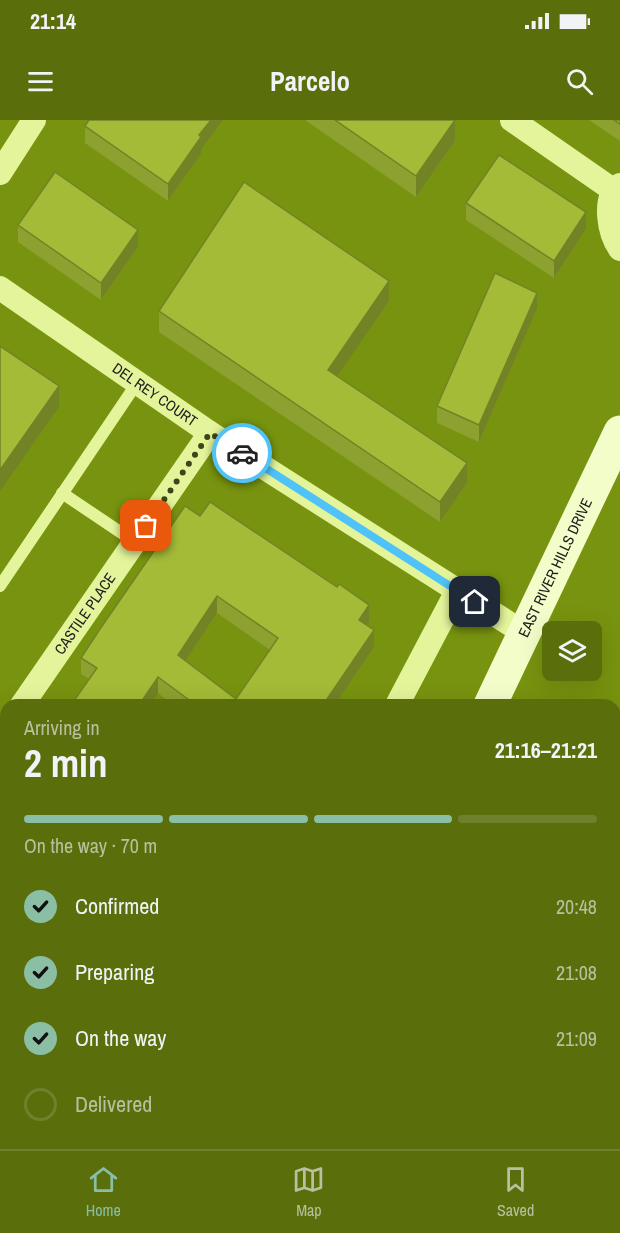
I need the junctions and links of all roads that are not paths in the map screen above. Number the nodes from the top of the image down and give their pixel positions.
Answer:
1 (34, 120) edge
2 (512, 120) edge
3 (0, 173) edge
4 (616, 187) edge
5 (620, 249) edge
6 (0, 288) edge
7 (137, 383) junction
8 (620, 432) edge
9 (210, 433) junction
10 (62, 493) junction
11 (135, 542) junction
12 (0, 586) edge
13 (457, 591) junction
14 (524, 633) junction
15 (26, 699) edge
16 (400, 699) edge
17 (493, 699) edge

1 - 3 street
2 - 4 street
4 - 5 street
6 - 7 street, DEL REY COURT
7 - 9 street, DEL REY COURT
7 - 10 lane
8 - 14 street, EAST RIVER HILLS DRIVE
9 - 11 street, CASTILE PLACE
9 - 13 street, DEL REY COURT
10 - 11 lane
10 - 12 lane
11 - 15 street, CASTILE PLACE
13 - 14 street, DEL REY COURT
13 - 16 street
14 - 17 street, EAST RIVER HILLS DRIVE

